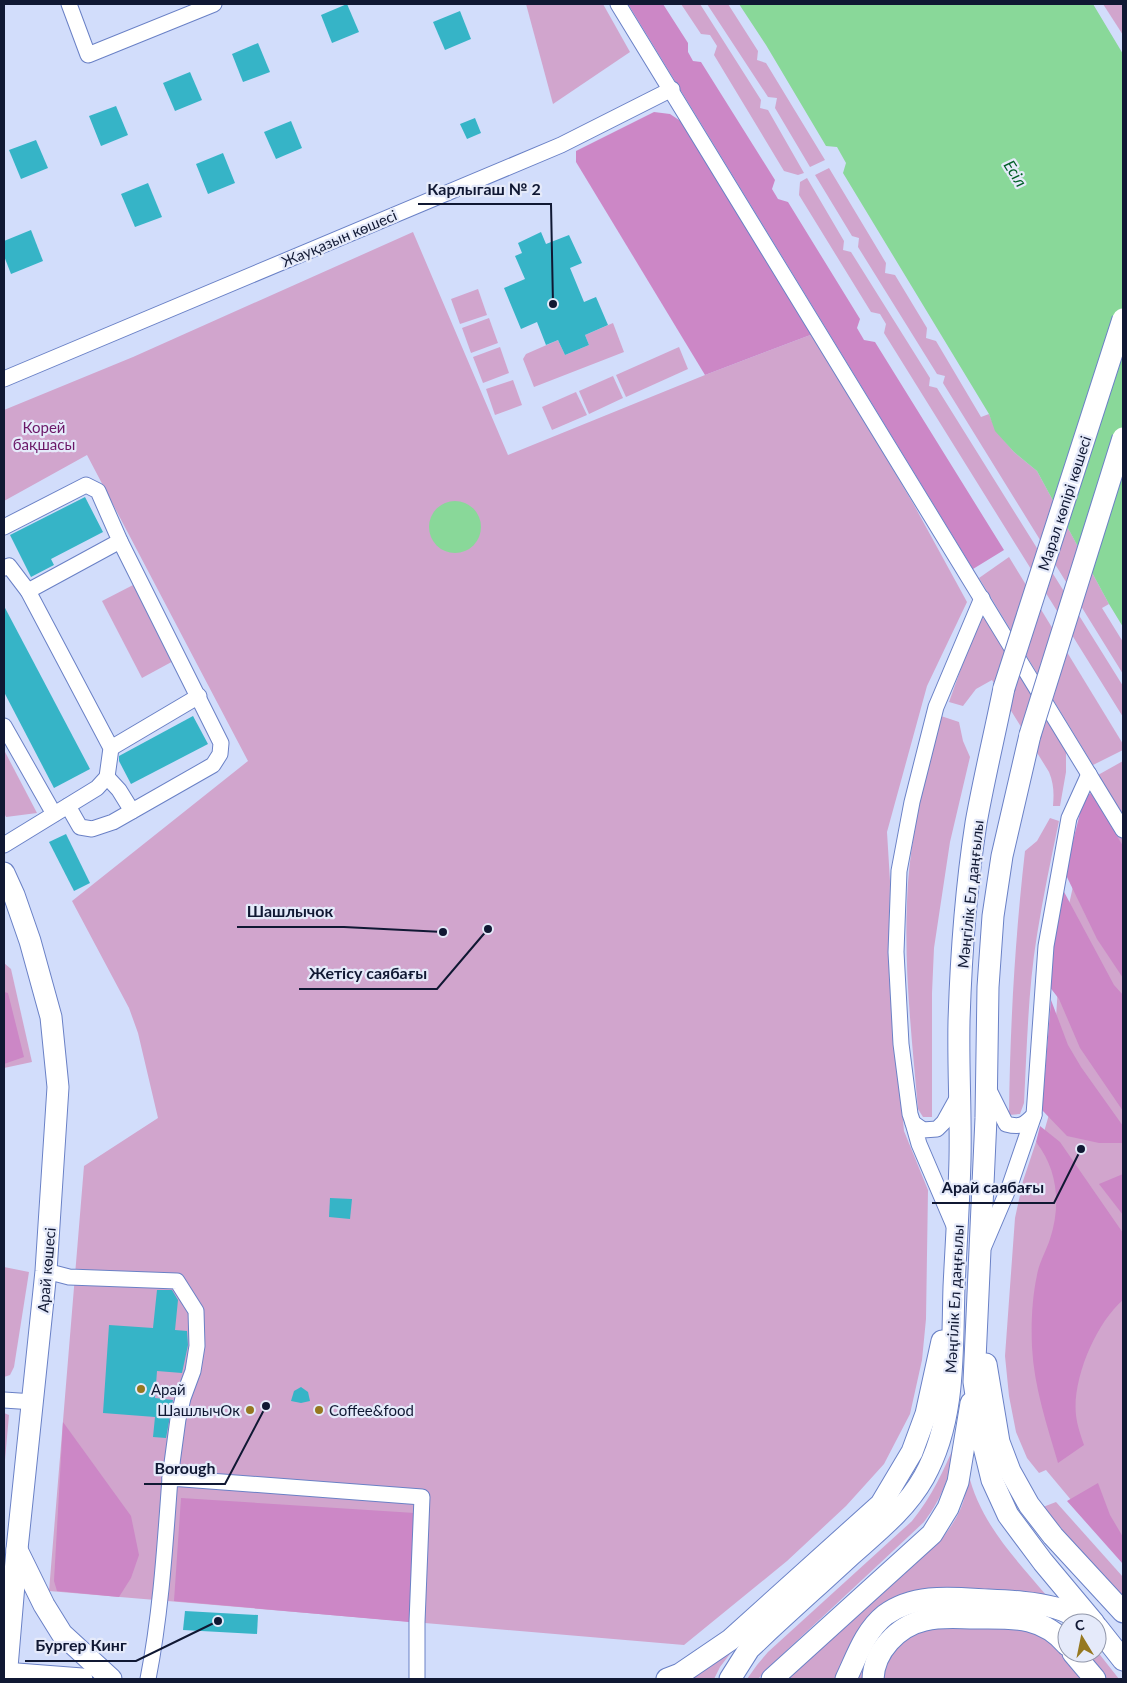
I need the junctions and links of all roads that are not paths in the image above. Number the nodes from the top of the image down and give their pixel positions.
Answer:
1 (69, 4) edge
2 (214, 4) edge
3 (618, 4) edge
4 (672, 89) junction
5 (1123, 319) edge
6 (4, 379) edge
7 (1123, 438) edge
8 (4, 527) edge
9 (120, 540) junction
10 (5, 564) edge
11 (28, 591) junction
12 (982, 598) junction
13 (1004, 688) joint
14 (198, 696) junction
15 (4, 726) edge
16 (111, 748) junction
17 (1089, 774) junction
18 (108, 777) junction
19 (68, 806) junction
20 (132, 810) junction
21 (54, 814) junction
22 (1123, 830) edge
23 (4, 845) edge
24 (4, 873) edge
25 (986, 1083) junction
26 (960, 1094) junction
27 (1034, 1114) junction
28 (913, 1123) junction
29 (957, 1236) junction
30 (981, 1252) junction
31 (46, 1271) junction
32 (979, 1273) junction
33 (955, 1284) junction
34 (974, 1382) junction
35 (4, 1400) edge
36 (34, 1402) junction
37 (170, 1478) junction
38 (17, 1549) junction
39 (4, 1575) edge
40 (1123, 1612) edge
41 (1068, 1613) edge
42 (1084, 1613) edge
43 (1057, 1636) edge
44 (1107, 1641) edge
45 (1123, 1660) edge
46 (1081, 1663) edge
47 (6, 1675) edge
48 (82, 1679) edge
49 (111, 1679) edge
50 (148, 1679) edge
51 (418, 1679) edge
52 (667, 1679) edge
53 (730, 1679) edge
54 (772, 1679) edge
55 (846, 1679) edge
56 (872, 1679) edge
57 (1094, 1679) edge

1 - 2 street
3 - 4 street
4 - 6 street, Жауқазын көшесі
4 - 12 street
5 - 13 main road, Марал көпірі көшесі, bridge
7 - 25 main road, Мәңгілік Ел даңғылы, bridge
8 - 9 street
9 - 11 street
9 - 14 street
10 - 11 street
11 - 16 street
12 - 17 street
12 - 28 street
13 - 26 main road, Мәңгілік Ел даңғылы
14 - 16 street
14 - 20 street
15 - 21 street
16 - 18 street
17 - 22 street
17 - 27 street
18 - 19 street
18 - 20 street
19 - 20 street
19 - 21 street
21 - 23 street
24 - 31 main road, Арай көшесі
25 - 27 street
25 - 30 main road, Мәңгілік Ел даңғылы
26 - 28 street
26 - 29 main road, Мәңгілік Ел даңғылы
27 - 30 street
28 - 29 street
29 - 33 main road, Мәңгілік Ел даңғылы
30 - 32 main road, Мәңгілік Ел даңғылы
31 - 36 main road, Арай көшесі
31 - 37 street
32 - 34 main road, Мәңгілік Ел даңғылы
32 - 40 main road
33 - 52 main road
33 - 53 main road, Мәңгілік Ел даңғылы
34 - 42 main road, Мәңгілік Ел даңғылы
34 - 54 main road
35 - 36 street
36 - 38 main road, Арай көшесі
37 - 50 street
37 - 51 street
38 - 39 main road
38 - 47 main road, Арай көшесі
38 - 49 main road
41 - 55 main road
43 - 56 main road
44 - 45 main road, Мәңгілік Ел даңғылы
46 - 57 main road
47 - 48 main road

